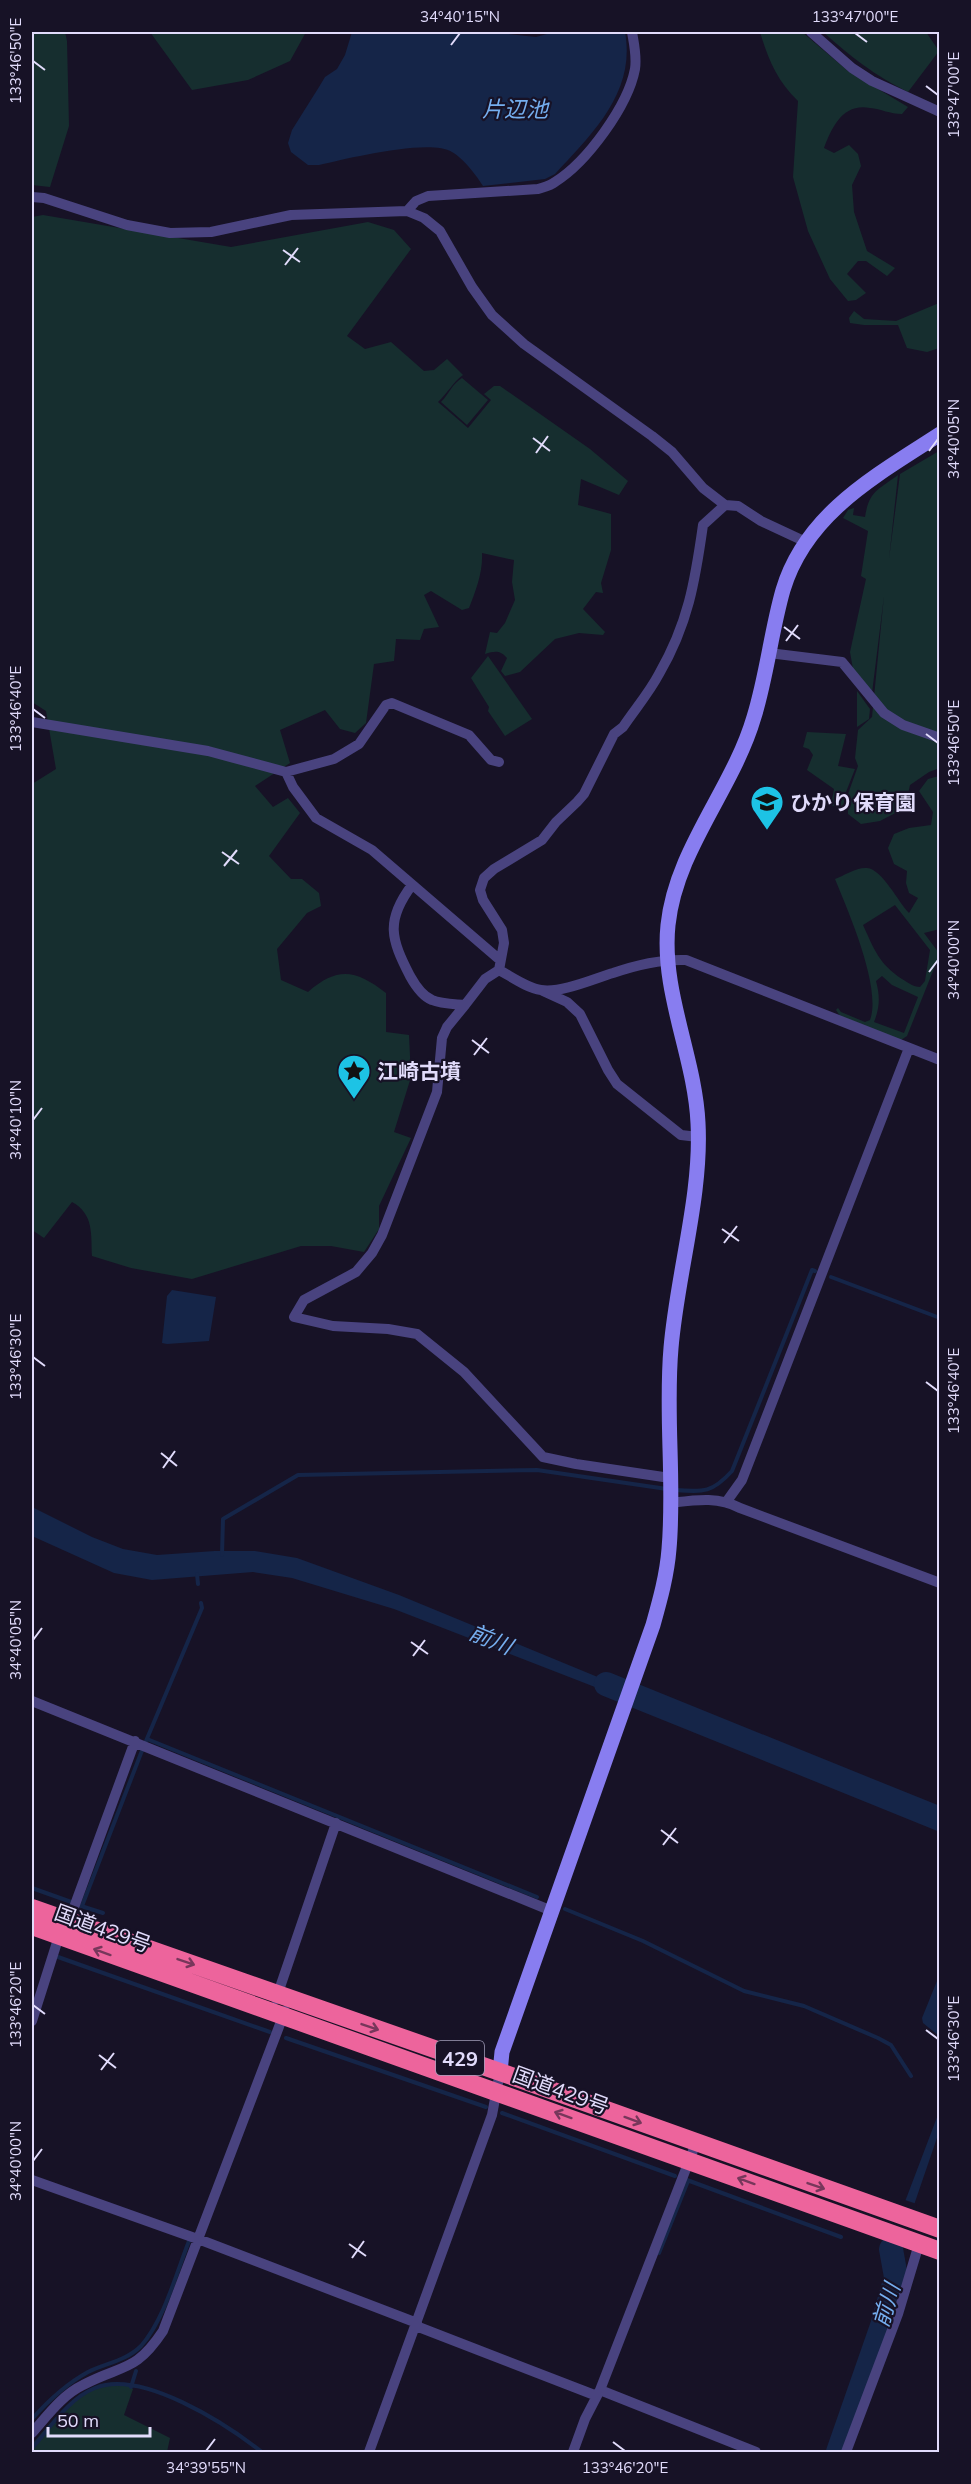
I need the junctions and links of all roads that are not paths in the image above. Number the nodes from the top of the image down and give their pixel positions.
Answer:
1 (632, 32) edge
2 (810, 32) edge
3 (939, 112) edge
4 (32, 197) edge
5 (407, 211) junction
6 (939, 434) edge
7 (725, 505) junction
8 (806, 542) junction
9 (769, 653) junction
10 (32, 722) edge
11 (939, 738) edge
12 (499, 762) dead end
13 (286, 772) junction
14 (412, 885) junction
15 (667, 959) junction
16 (500, 965) junction
17 (543, 991) junction
18 (465, 1005) junction
19 (909, 1048) junction
20 (939, 1060) edge
21 (698, 1137) junction
22 (670, 1490) junction
23 (727, 1501) junction
24 (939, 1583) edge
25 (32, 1701) edge
26 (141, 1744) junction
27 (336, 1823) junction
28 (32, 1908) edge
29 (552, 1911) junction
30 (70, 1916) junction
31 (32, 1926) edge
32 (284, 1997) junction
33 (277, 2015) junction
34 (32, 2021) edge
35 (500, 2072) junction
36 (498, 2092) junction
37 (692, 2151) junction
38 (32, 2180) edge
39 (939, 2229) edge
40 (198, 2239) junction
41 (917, 2243) junction
42 (939, 2251) edge
43 (416, 2325) junction
44 (598, 2393) junction
45 (32, 2433) edge
46 (369, 2452) edge
47 (573, 2452) edge
48 (756, 2452) edge
49 (846, 2452) edge

1 - 5 street
2 - 3 street
4 - 5 street
5 - 7 street
6 - 8 street
7 - 8 street
7 - 16 street
8 - 9 street
9 - 11 street
9 - 15 street
10 - 13 street
12 - 13 street
13 - 14 street
14 - 16 street
14 - 18 street
15 - 17 street
15 - 19 street
15 - 21 street
16 - 17 street
16 - 18 street
17 - 21 street
18 - 22 street
19 - 20 street
19 - 23 street
21 - 22 street
22 - 23 street
22 - 29 street
23 - 24 street
25 - 26 street
26 - 27 street
26 - 30 street
27 - 29 street
27 - 32 street
28 - 30 highway, 国道429号 / 429
29 - 35 street
30 - 31 highway, 国道429号 / 429
30 -> 32 highway, 国道429号 / 429
33 -> 30 highway, 国道429号 / 429
30 - 34 street
32 - 33 street
32 -> 35 highway, 国道429号 / 429
33 - 36 highway, 国道429号 / 429
33 - 40 street
35 - 36 street
35 -> 37 highway, 国道429号 / 429
37 -> 36 highway, 国道429号 / 429
36 - 43 street
37 -> 39 highway, 国道429号 / 429
41 -> 37 highway, 国道429号 / 429
37 - 44 street
38 - 40 street
40 - 43 street
40 - 45 street
41 - 42 highway, 国道429号 / 429
41 - 49 street
43 - 44 street
43 - 46 street
44 - 47 street
44 - 48 street

